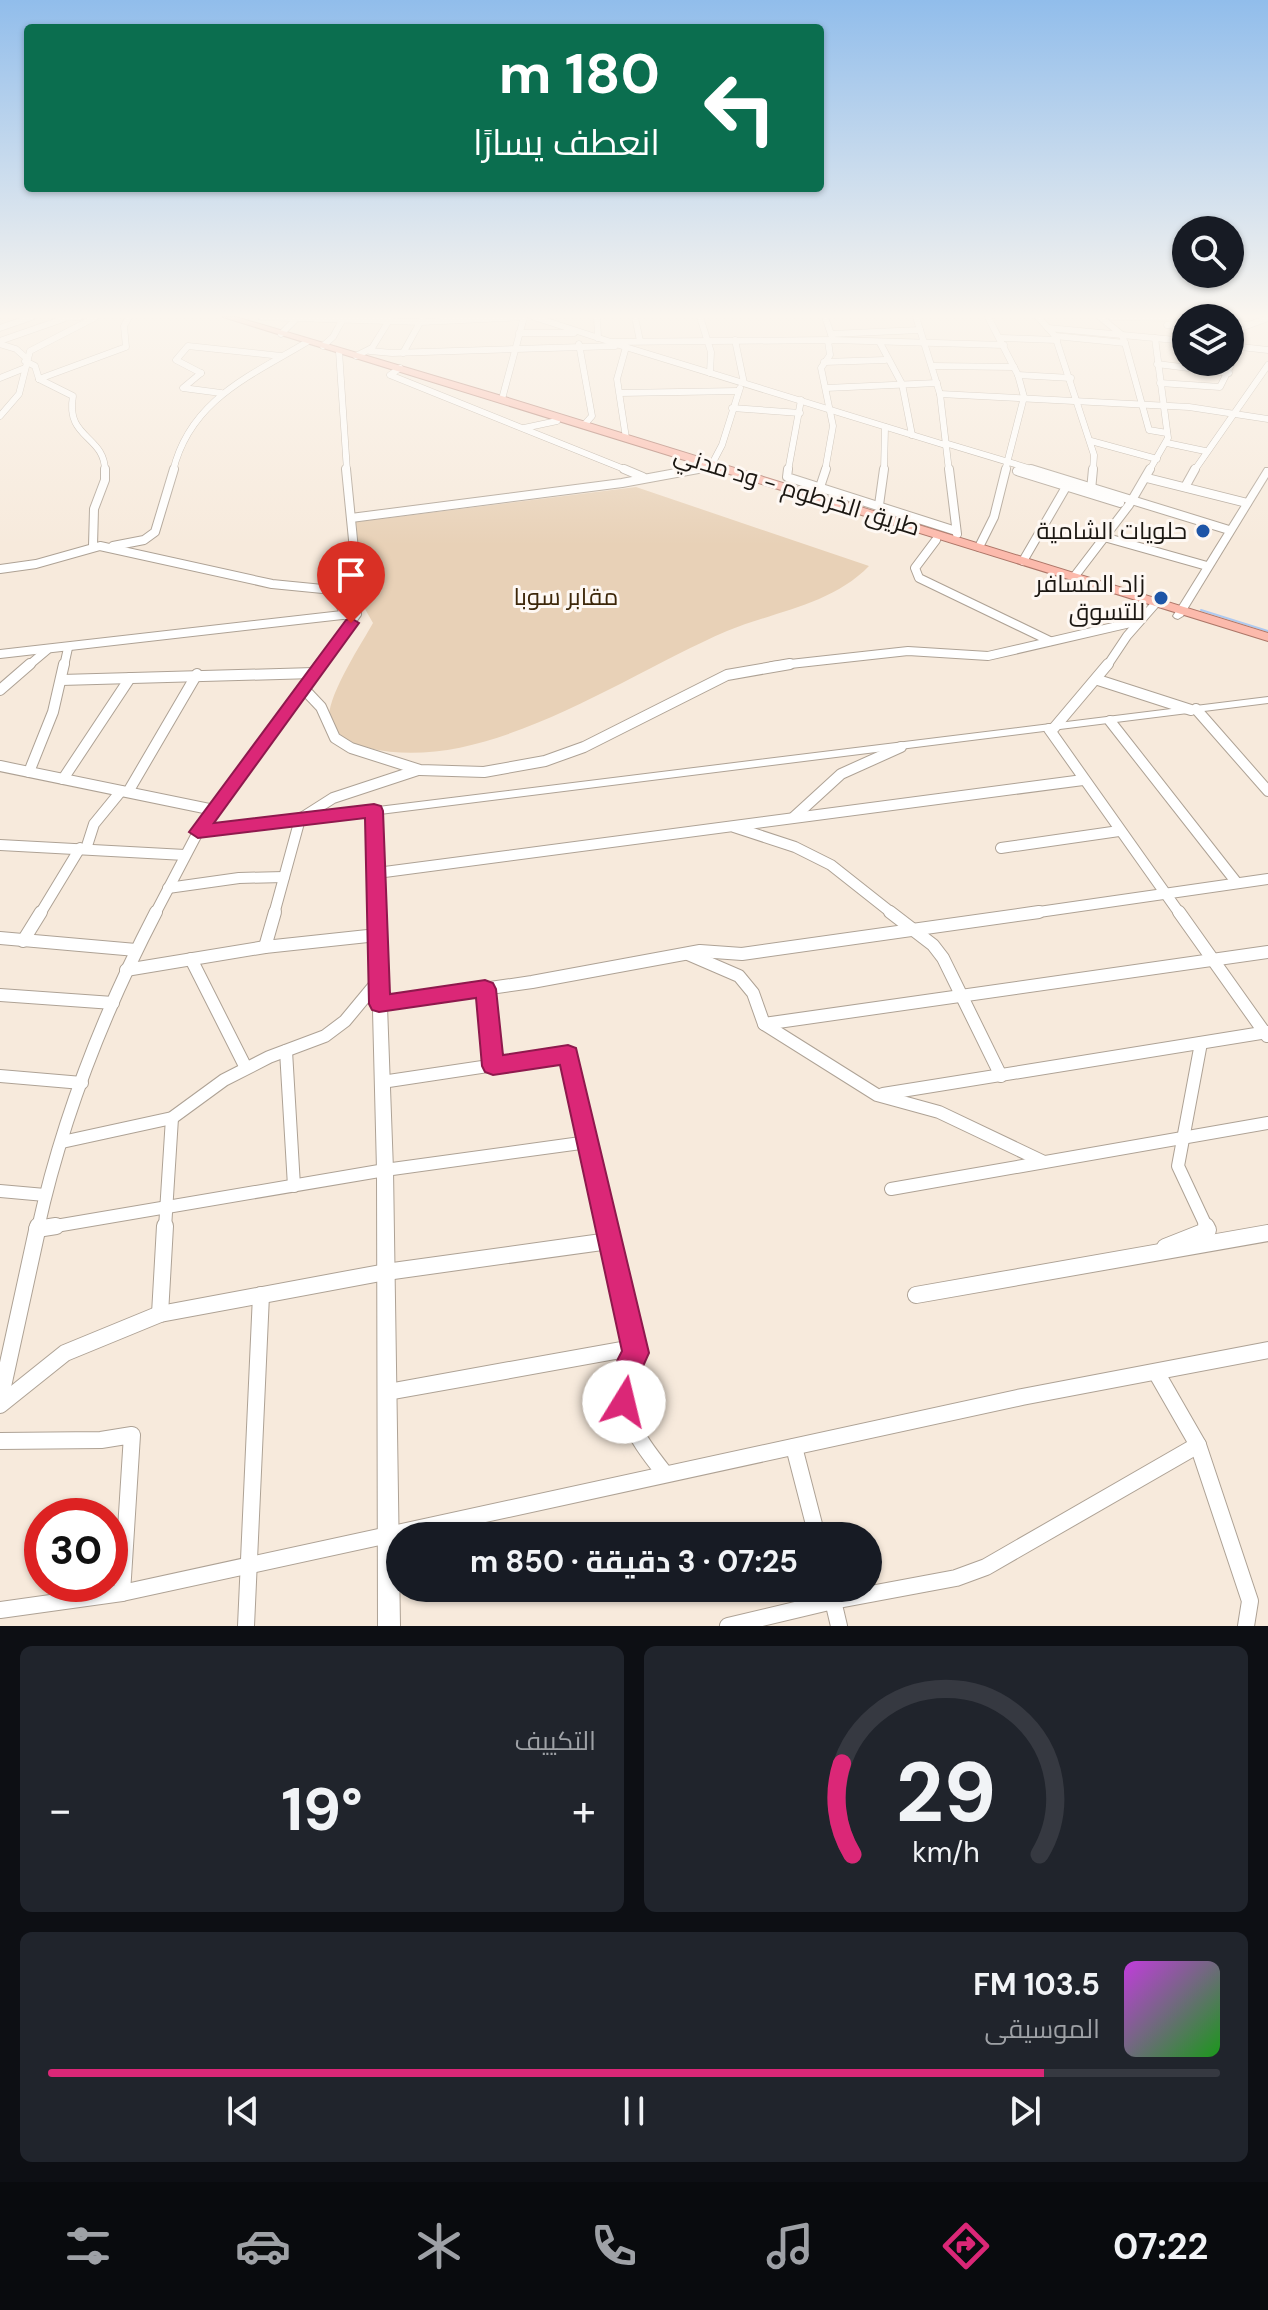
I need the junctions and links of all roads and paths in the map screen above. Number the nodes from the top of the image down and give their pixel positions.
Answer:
1 (19, 393) edge
2 (67, 393) edge
3 (221, 393) edge
4 (341, 393) edge
5 (438, 393) edge
6 (471, 393) edge
7 (481, 393) edge
8 (503, 393) edge
9 (588, 393) edge
10 (620, 393) joint
11 (627, 393) edge
12 (737, 393) edge
13 (777, 393) edge
14 (827, 393) edge
15 (904, 393) edge
16 (1023, 393) edge
17 (1075, 393) edge
18 (1137, 393) edge
19 (1161, 393) edge
20 (1247, 393) edge
21 (940, 394) joint
22 (1024, 397) junction
23 (502, 399) junction
24 (1077, 399) junction
25 (801, 400) junction
26 (1140, 403) junction
27 (1162, 405) junction
28 (732, 408) junction
29 (832, 410) junction
30 (1232, 412) junction
31 (800, 413) junction
32 (0, 416) edge
33 (1268, 419) edge
34 (557, 421) junction
35 (584, 425) junction
36 (885, 427) junction
37 (522, 429) junction
38 (1167, 433) junction
39 (912, 435) junction
40 (626, 438) junction
41 (1091, 441) junction
42 (1167, 443) junction
43 (945, 445) junction
44 (1205, 451) junction
45 (1157, 459) junction
46 (1007, 464) junction
47 (709, 466) junction
48 (1268, 470) edge
49 (645, 478) junction
50 (1147, 478) junction
51 (1066, 487) junction
52 (1185, 487) junction
53 (1090, 490) junction
54 (819, 491) junction
55 (1130, 502) junction
56 (1247, 503) junction
57 (879, 505) junction
58 (351, 518) junction
59 (901, 518) junction
60 (1227, 532) junction
61 (957, 536) junction
62 (1104, 537) junction
63 (936, 540) junction
64 (93, 546) junction
65 (107, 547) junction
66 (979, 547) junction
67 (1023, 561) junction
68 (1207, 566) junction
69 (0, 569) edge
70 (1074, 577) junction
71 (1154, 605) junction
72 (351, 614) junction
73 (1180, 614) junction
74 (1139, 621) junction
75 (1268, 637) edge
76 (1050, 641) junction
77 (1268, 644) edge
78 (68, 648) junction
79 (47, 650) junction
80 (0, 654) edge
81 (314, 673) junction
82 (197, 674) junction
83 (130, 678) junction
84 (61, 680) junction
85 (1098, 680) junction
86 (303, 688) junction
87 (0, 690) edge
88 (1268, 700) edge
89 (1193, 709) junction
90 (1110, 721) junction
91 (1051, 728) junction
92 (901, 747) junction
93 (1, 767) edge
94 (420, 770) junction
95 (29, 772) junction
96 (63, 779) junction
97 (1083, 780) junction
98 (125, 791) junction
99 (1268, 791) edge
100 (214, 810) junction
101 (374, 811) junction
102 (794, 817) junction
103 (300, 819) junction
104 (730, 826) junction
105 (1119, 831) junction
106 (198, 832) junction
107 (0, 845) edge
108 (1001, 848) dead end
109 (83, 849) junction
110 (185, 855) junction
111 (377, 873) junction
112 (284, 877) junction
113 (1268, 879) edge
114 (1237, 883) junction
115 (168, 888) junction
116 (1166, 894) junction
117 (911, 929) junction
118 (377, 935) junction
119 (0, 938) edge
120 (23, 941) junction
121 (265, 947) junction
122 (136, 950) junction
123 (1268, 952) edge
124 (686, 953) junction
125 (191, 959) junction
126 (1212, 959) junction
127 (126, 970) junction
128 (379, 980) junction
129 (485, 989) junction
130 (0, 995) edge
131 (960, 996) junction
132 (113, 1003) junction
133 (379, 1004) junction
134 (764, 1024) junction
135 (1267, 1034) edge
136 (1201, 1043) junction
137 (286, 1051) junction
138 (493, 1066) junction
139 (246, 1068) junction
140 (0, 1076) edge
141 (1001, 1076) junction
142 (382, 1082) junction
143 (82, 1083) junction
144 (877, 1095) junction
145 (172, 1118) junction
146 (1268, 1123) edge
147 (1185, 1137) junction
148 (62, 1142) junction
149 (588, 1142) junction
150 (1044, 1162) junction
151 (385, 1170) junction
152 (294, 1186) junction
153 (891, 1189) dead end
154 (0, 1191) edge
155 (45, 1195) junction
156 (167, 1206) junction
157 (37, 1229) junction
158 (1268, 1233) edge
159 (609, 1241) junction
160 (1141, 1256) junction
161 (386, 1272) junction
162 (261, 1295) junction
163 (916, 1295) dead end
164 (160, 1314) junction
165 (632, 1348) junction
166 (1268, 1350) edge
167 (1156, 1372) junction
168 (388, 1392) junction
169 (0, 1402) edge
170 (0, 1441) edge
171 (1198, 1445) junction
172 (794, 1447) junction
173 (665, 1474) junction
174 (128, 1498) edge
175 (390, 1522) edge
176 (445, 1522) edge
177 (813, 1522) edge
178 (386, 1535) edge
179 (248, 1565) junction
180 (882, 1587) edge
181 (128, 1592) edge
182 (57, 1602) edge
183 (389, 1602) edge
184 (805, 1602) edge
185 (833, 1602) edge
186 (0, 1610) edge
187 (246, 1626) edge
188 (389, 1626) edge
189 (728, 1626) edge
190 (839, 1626) edge
191 (1246, 1626) edge

1 - 32 street
2 - 64 street
3 - 65 street
4 - 58 street
5 - 37 street
6 - 34 highway
7 - 23 highway, طريق الخرطوم - ود مدني
8 - 23 street
9 - 35 street
10 - 11 street
10 - 40 street
12 - 28 street
13 - 25 street
14 - 29 street
15 - 39 street
16 - 22 street
17 - 24 street
18 - 26 street
19 - 27 street
20 - 30 street
21 - 22 street
21 - 43 street
22 - 24 street
22 - 46 street
23 - 35 highway, طريق الخرطوم - ود مدني
24 - 26 street
24 - 41 street
25 - 29 street
25 - 31 street
26 - 27 street
26 - 38 street
27 - 30 street
27 - 38 street
28 - 31 street
28 - 47 street
29 - 36 street
29 - 54 street
30 - 33 street
30 - 44 street
31 - 54 street
34 - 37 street
34 - 47 highway
35 - 40 highway, طريق الخرطوم - ود مدني
36 - 39 street
36 - 57 street
37 - 49 street
38 - 42 street
39 - 43 street
40 - 47 highway, طريق الخرطوم - ود مدني
41 - 45 street
41 - 53 street
42 - 44 street
42 - 45 street
43 - 46 street
43 - 61 street
44 - 52 street
45 - 50 street
46 - 51 street
46 - 53 street
46 - 66 street
47 - 49 street
47 - 54 highway, طريق الخرطوم - ود مدني
47 - 63 highway
48 - 56 street
49 - 58 street
50 - 52 street
50 - 55 street
51 - 53 street
51 - 67 street
52 - 56 street
53 - 55 street
54 - 57 street
54 - 59 highway, طريق الخرطوم - ود مدني
55 - 60 street
55 - 62 street
56 - 60 street
57 - 59 street
58 - 72 street
59 - 61 highway, طريق الخرطوم - ود مدني
60 - 68 street
61 - 66 highway, طريق الخرطوم - ود مدني
62 - 68 street
62 - 70 street
63 - 71 highway
63 - 76 street
64 - 65 street
64 - 69 street
65 - 72 street
66 - 67 highway, طريق الخرطوم - ود مدني
67 - 70 highway, طريق الخرطوم - ود مدني
68 - 73 street
70 - 71 highway, طريق الخرطوم - ود مدني
71 - 73 highway
71 - 74 street
72 - 78 street
72 - 81 street
73 - 75 highway
73 - 77 highway
74 - 76 street
74 - 85 street
76 - 94 street
78 - 79 street
78 - 84 street
79 - 80 street
79 - 87 street
81 - 82 street
81 - 86 street
82 - 83 street
82 - 98 street
83 - 84 street
83 - 96 street
84 - 95 street
85 - 89 street
85 - 91 street
86 - 94 street
86 - 100 street
88 - 89 street
89 - 90 street
89 - 99 street
90 - 91 street
90 - 114 street
91 - 92 street
91 - 97 street
92 - 101 street
92 - 102 street
93 - 95 street
94 - 103 street
95 - 96 street
96 - 98 street
97 - 102 street
97 - 105 street
98 - 100 street
98 - 109 street
100 - 106 street
101 - 103 street
101 - 111 street
102 - 104 street
103 - 106 street
103 - 112 street
104 - 111 street
104 - 117 street
105 - 108 street
105 - 116 street
106 - 110 street
107 - 109 street
109 - 110 street
109 - 120 street
110 - 115 street
111 - 118 street
112 - 115 street
112 - 121 street
113 - 114 street
114 - 116 street
115 - 122 street
116 - 117 street
116 - 126 street
117 - 124 street
117 - 131 street
118 - 121 street
118 - 128 street
119 - 120 street
120 - 122 street
121 - 125 street
122 - 127 street
123 - 126 street
124 - 129 street
124 - 134 street
125 - 127 street
125 - 139 street
126 - 131 street
126 - 135 street
127 - 132 street
128 - 133 street
128 - 137 street
129 - 133 street
129 - 138 street
130 - 132 street
131 - 134 street
131 - 141 street
132 - 143 street
133 - 142 street
134 - 144 street
135 - 136 street
136 - 141 street
136 - 147 street
137 - 139 street
137 - 152 street
138 - 142 street
138 - 149 street
139 - 145 street
140 - 143 street
141 - 144 street
142 - 151 street
143 - 148 street
144 - 150 street
145 - 148 street
145 - 156 street
146 - 147 street
147 - 150 street
147 - 160 street
148 - 155 street
149 - 151 street
149 - 159 street
150 - 153 street
151 - 152 street
151 - 161 street
152 - 156 street
154 - 155 street
155 - 157 street
156 - 157 street
156 - 164 street
157 - 169 street
158 - 160 street
159 - 161 street
159 - 165 street
160 - 163 street
161 - 162 street
161 - 168 street
162 - 164 street
162 - 179 street
164 - 169 street
165 - 168 street
165 - 173 street
166 - 167 street
167 - 171 street
167 - 172 street
168 - 175 street
170 - 174 street
171 - 180 street
171 - 191 street
172 - 173 street
172 - 177 street
173 - 176 street
178 - 179 street
179 - 181 street
179 - 187 street
182 - 186 street
183 - 188 street
184 - 189 street
185 - 190 street

